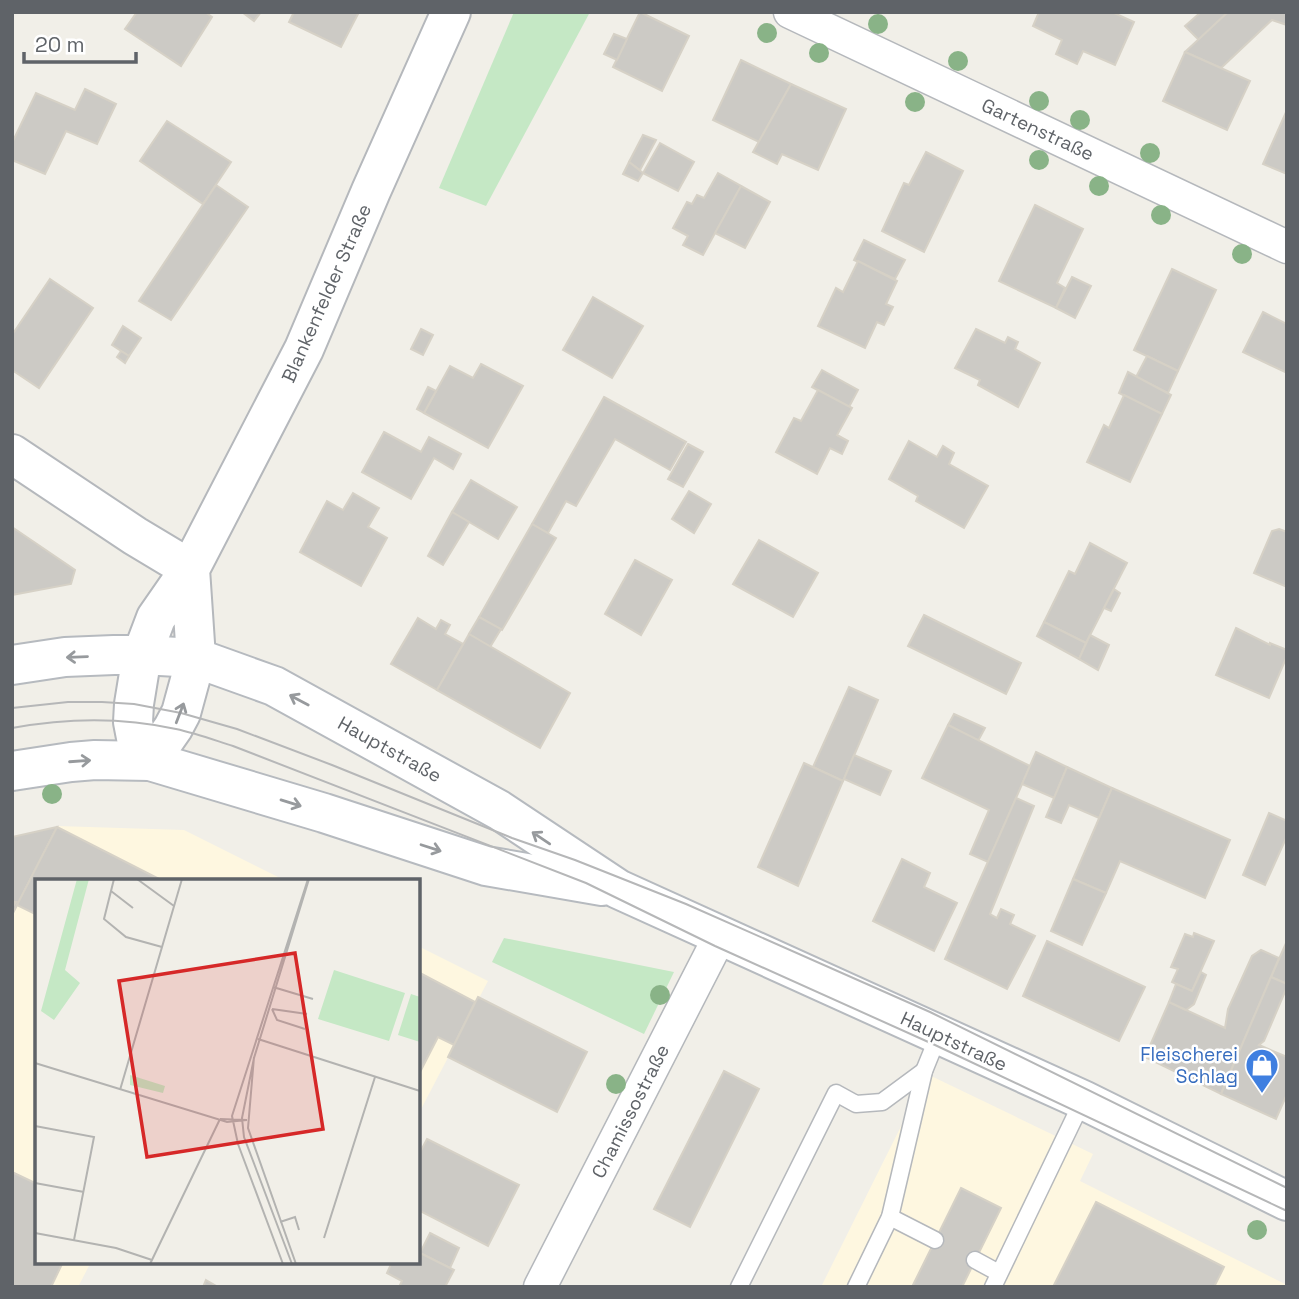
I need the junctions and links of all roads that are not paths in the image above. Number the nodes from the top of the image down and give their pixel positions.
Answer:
1 (451, 12) edge
2 (790, 12) edge
3 (1287, 247) edge
4 (12, 454) edge
5 (190, 569) junction
6 (142, 655) junction
7 (196, 658) junction
8 (12, 665) edge
9 (150, 761) junction
10 (12, 771) edge
11 (618, 889) junction
12 (720, 936) junction
13 (939, 1034) junction
14 (924, 1071) junction
15 (1083, 1100) junction
16 (1287, 1201) edge
17 (890, 1217) junction
18 (935, 1240) dead end
19 (975, 1260) dead end
20 (996, 1280) edge
21 (540, 1287) edge
22 (739, 1287) edge
23 (856, 1287) edge

1 - 5 main road, Blankenfelder Straße
2 - 3 street, Gartenstraße
4 - 5 main road
5 - 6 main road, Blankenfelder Straße
5 - 7 main road
6 - 7 main road, Hauptstraße
6 -> 8 main road, Hauptstraße
6 - 9 main road, Blankenfelder Straße
9 -> 7 main road
11 -> 7 main road, Hauptstraße
10 -> 9 main road, Hauptstraße
9 -> 11 main road, Hauptstraße
11 - 12 main road, Hauptstraße
12 - 13 main road, Hauptstraße
12 - 21 street, Chamissostraße
13 - 14 lane
13 - 15 main road, Hauptstraße
14 - 17 lane
14 - 22 lane
15 - 16 main road, Hauptstraße
15 - 20 lane
17 - 18 lane
17 - 23 lane
19 - 20 lane

